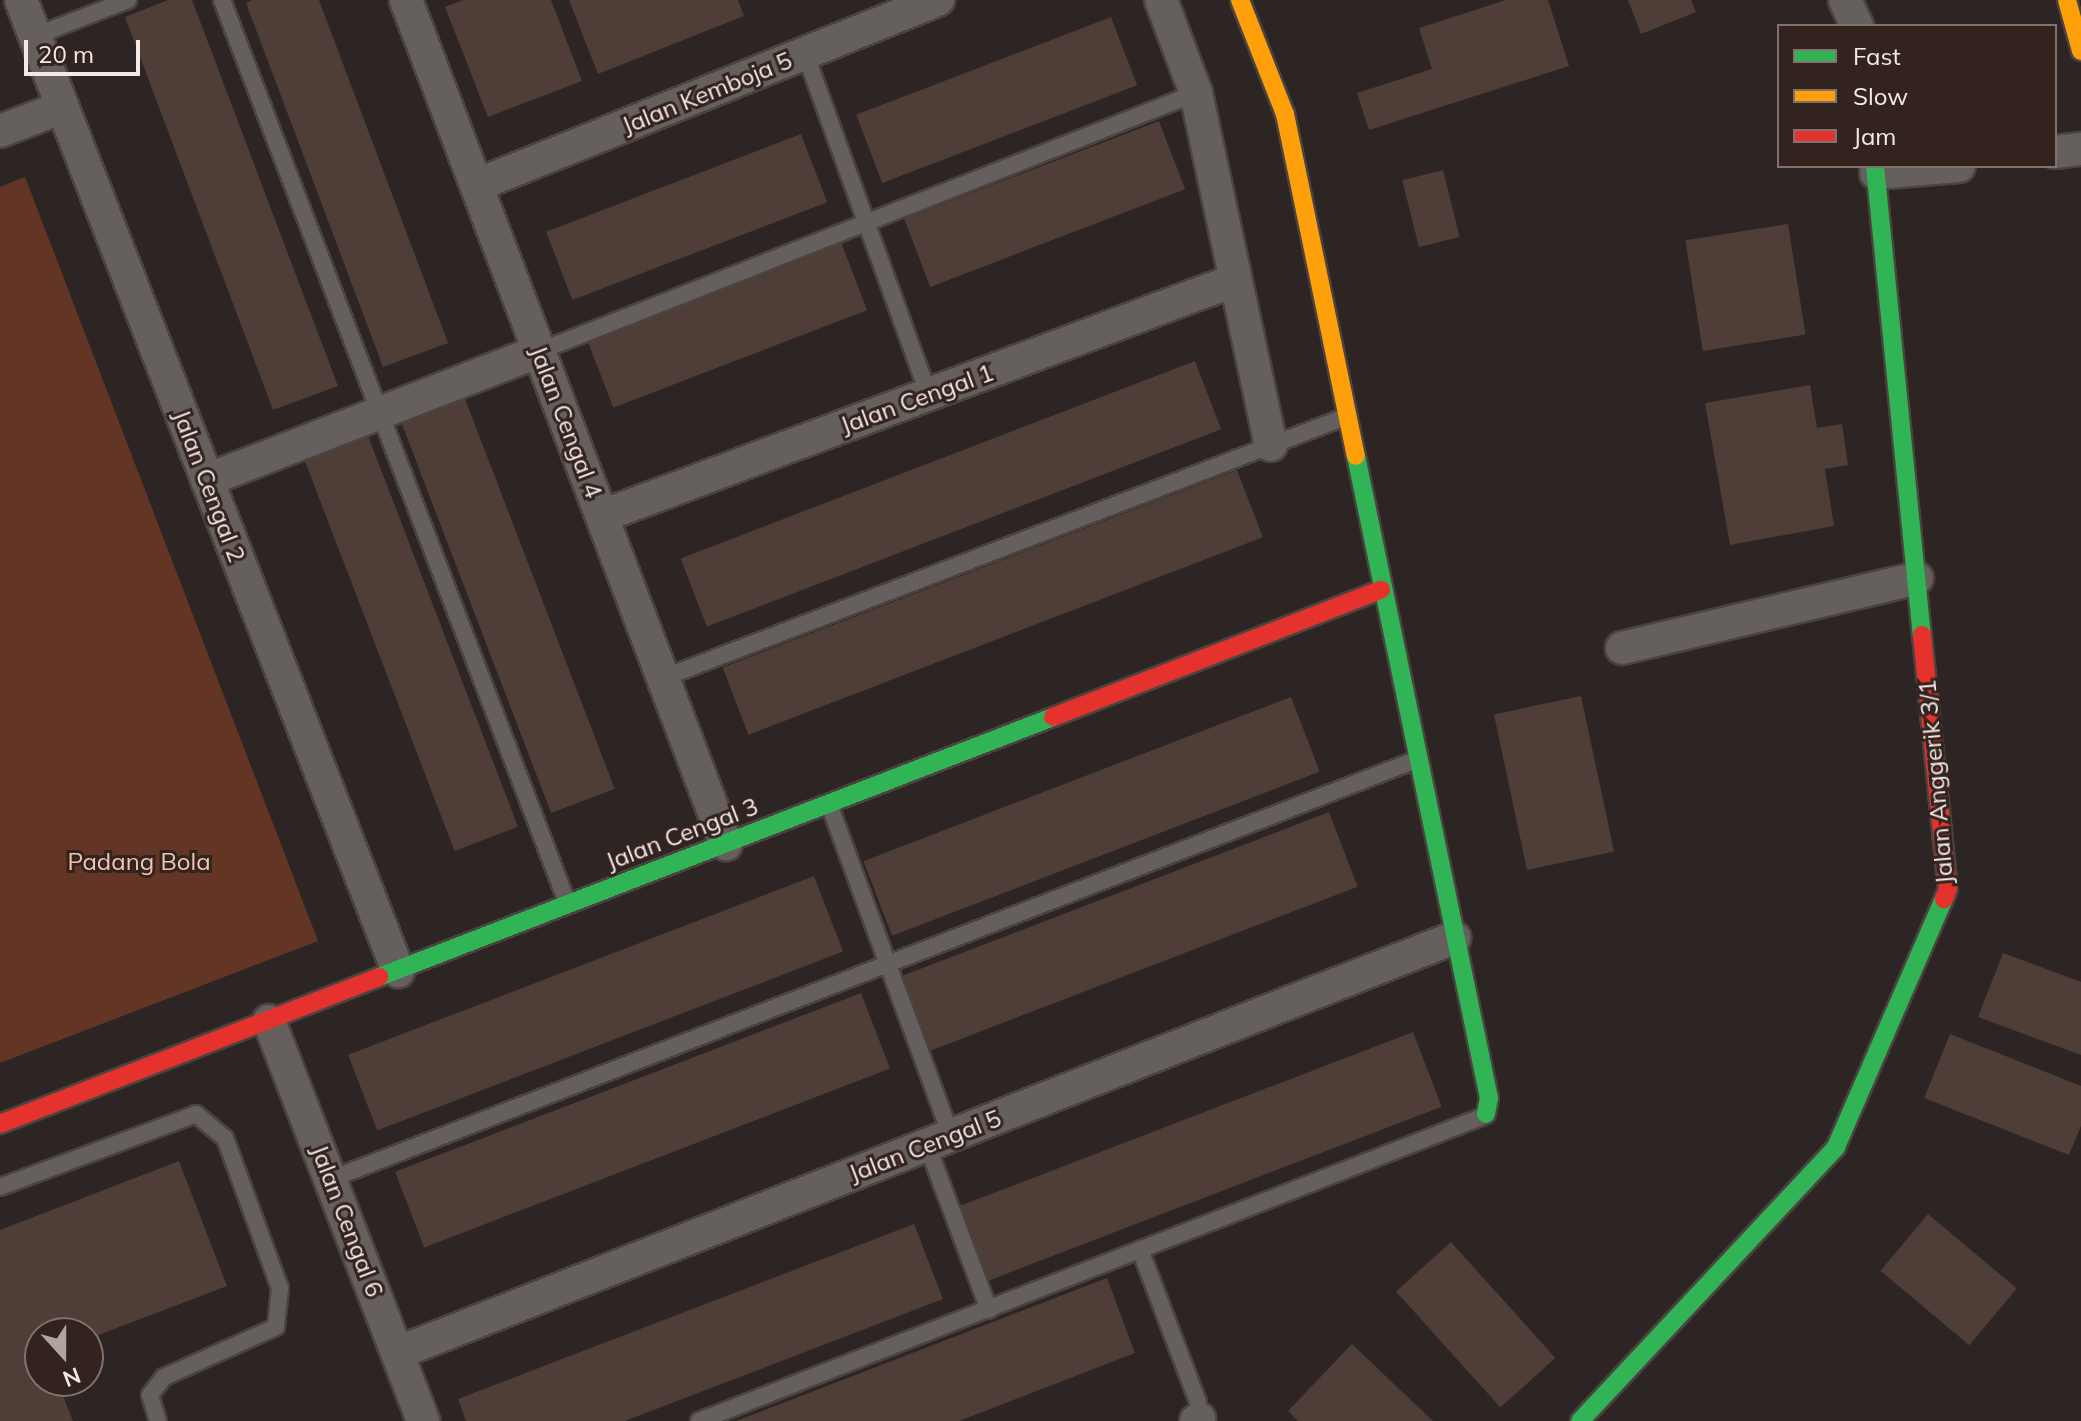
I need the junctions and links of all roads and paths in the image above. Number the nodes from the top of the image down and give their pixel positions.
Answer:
1 (21, 0) edge
2 (128, 0) edge
3 (222, 0) edge
4 (406, 0) edge
5 (938, 0) edge
6 (1161, 0) edge
7 (1240, 0) edge
8 (1845, 0) edge
9 (2067, 0) edge
10 (1856, 24) edge
11 (35, 36) junction
12 (2081, 51) edge
13 (805, 53) junction
14 (1196, 93) junction
15 (63, 107) junction
16 (0, 131) edge
17 (2081, 149) edge
18 (2057, 152) edge
19 (1918, 168) edge
20 (1876, 170) edge
21 (477, 185) junction
22 (866, 223) junction
23 (1233, 281) junction
24 (540, 351) junction
25 (929, 395) junction
26 (381, 411) junction
27 (1345, 417) junction
28 (1271, 445) junction
29 (207, 480) junction
30 (602, 516) junction
31 (1917, 578) junction
32 (1381, 590) junction
33 (1622, 648) dead end
34 (663, 678) junction
35 (1416, 760) junction
36 (829, 804) junction
37 (726, 844) junction
38 (567, 903) junction
39 (1454, 938) junction
40 (889, 964) junction
41 (398, 971) junction
42 (269, 1021) junction
43 (1486, 1114) joint
44 (0, 1124) edge
45 (939, 1140) junction
46 (331, 1179) junction
47 (0, 1187) edge
48 (1141, 1252) junction
49 (989, 1310) junction
50 (397, 1353) junction
51 (1197, 1420) edge
52 (158, 1421) edge
53 (423, 1421) edge
54 (699, 1421) edge
55 (1580, 1421) edge

1 - 11 street, Jalan Cengal 2
2 - 11 lane
3 - 26 lane
4 - 21 street, Jalan Cengal 4
5 - 13 street, Jalan Kemboja 5
6 - 14 street
7 - 27 street
8 - 10 street
9 - 12 street
11 - 15 street, Jalan Cengal 2
13 - 21 street, Jalan Kemboja 5
13 - 22 lane
14 - 22 lane
14 - 23 street
15 - 16 street
15 - 29 street, Jalan Cengal 2
17 - 18 street
19 - 20 street
20 - 31 street, Jalan Anggerik 3/1
21 - 24 street, Jalan Cengal 4
22 - 24 lane
22 - 25 lane
23 - 25 street, Jalan Cengal 1
23 - 28 street
24 - 26 street
24 - 30 street, Jalan Cengal 4
25 - 30 street, Jalan Cengal 1
26 - 29 street
26 - 38 lane
27 - 28 lane
27 - 32 street
28 - 34 lane
29 - 41 street, Jalan Cengal 2
30 - 34 street, Jalan Cengal 4
31 - 33 street
31 - 55 street, Jalan Anggerik 3/1
32 - 35 street
32 - 36 street, Jalan Cengal 3
34 - 37 street, Jalan Cengal 4
35 - 39 street
35 - 40 lane
36 - 37 street, Jalan Cengal 3
36 - 40 lane
37 - 38 street, Jalan Cengal 3
38 - 41 street, Jalan Cengal 3
39 - 43 street
39 - 45 street, Jalan Cengal 5
40 - 45 lane
40 - 46 lane
41 - 42 street, Jalan Cengal 3
42 - 44 street, Jalan Cengal 3
42 - 46 street, Jalan Cengal 6
43 - 48 lane
45 - 49 lane
45 - 50 street, Jalan Cengal 5
46 - 50 street, Jalan Cengal 6
47 - 52 lane
48 - 49 lane
48 - 51 lane
49 - 54 lane
50 - 53 street, Jalan Cengal 6

